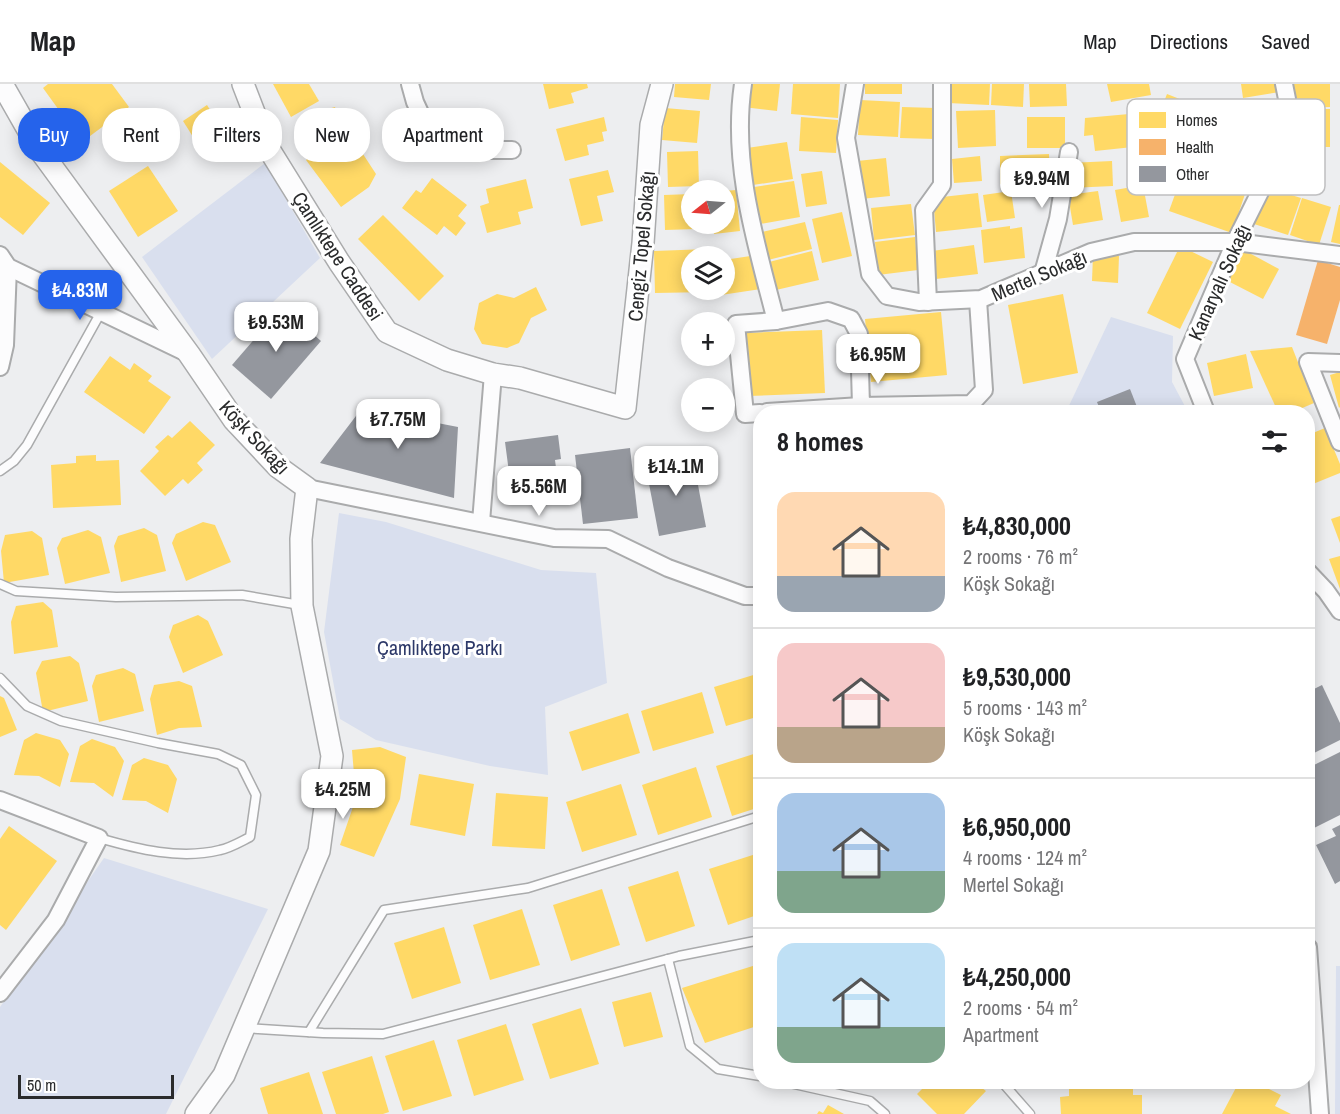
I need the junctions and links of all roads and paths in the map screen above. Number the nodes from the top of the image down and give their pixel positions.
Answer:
1 (2, 84) edge
2 (243, 84) edge
3 (410, 84) edge
4 (662, 84) edge
5 (743, 84) edge
6 (855, 84) edge
7 (942, 84) edge
8 (1284, 84) edge
9 (1287, 99) edge
10 (512, 150) dead end
11 (1069, 152) dead end
12 (1258, 195) edge
13 (1235, 242) junction
14 (1340, 255) edge
15 (4, 261) edge
16 (1043, 273) junction
17 (978, 300) junction
18 (928, 302) junction
19 (101, 312) junction
20 (776, 321) junction
21 (189, 354) junction
22 (1340, 363) edge
23 (0, 368) edge
24 (493, 374) junction
25 (861, 405) edge
26 (916, 405) edge
27 (1203, 405) edge
28 (625, 408) joint
29 (753, 413) edge
30 (1340, 442) edge
31 (0, 471) edge
32 (307, 488) junction
33 (481, 522) junction
34 (1315, 579) edge
35 (0, 584) edge
36 (753, 596) edge
37 (302, 606) junction
38 (1340, 611) edge
39 (0, 678) edge
40 (0, 800) edge
41 (753, 818) edge
42 (99, 838) junction
43 (753, 941) edge
44 (668, 959) junction
45 (0, 993) edge
46 (244, 1028) junction
47 (309, 1032) junction
48 (1315, 1044) edge
49 (753, 1075) edge
50 (816, 1089) edge
51 (1008, 1089) edge
52 (196, 1114) edge
53 (885, 1114) edge
54 (1030, 1114) edge
55 (1320, 1114) edge

1 - 21 street, Köşk Sokağı
2 - 24 street, Çamlıktepe Caddesi
3 - 10 street
4 - 28 street, Cengiz Topel Sokağı
5 - 20 street
6 - 18 street, Mertel Sokağı
7 - 18 street
8 - 9 street, Kanaryalı Sokağı
11 - 16 street
12 - 13 street, Kanaryalı Sokağı
13 - 14 street, Mertel Sokağı
13 - 16 street, Mertel Sokağı
13 - 27 street, Kanaryalı Sokağı
15 - 19 street
15 - 23 street
16 - 17 street, Mertel Sokağı
17 - 18 street, Mertel Sokağı
17 - 26 street
19 - 21 street
19 - 31 lane
20 - 25 street
20 - 29 street
21 - 32 street, Köşk Sokağı
22 - 30 street
24 - 28 street, Çamlıktepe Caddesi
24 - 33 street
32 - 33 street, Köşk Sokağı
32 - 37 street
33 - 36 street, Köşk Sokağı
34 - 38 street
35 - 37 lane
37 - 46 street
39 - 42 lane
40 - 42 street
41 - 47 lane
42 - 45 street
43 - 44 lane
44 - 47 lane
44 - 49 lane
46 - 47 lane
46 - 52 street
48 - 55 street
50 - 53 lane
51 - 54 lane

